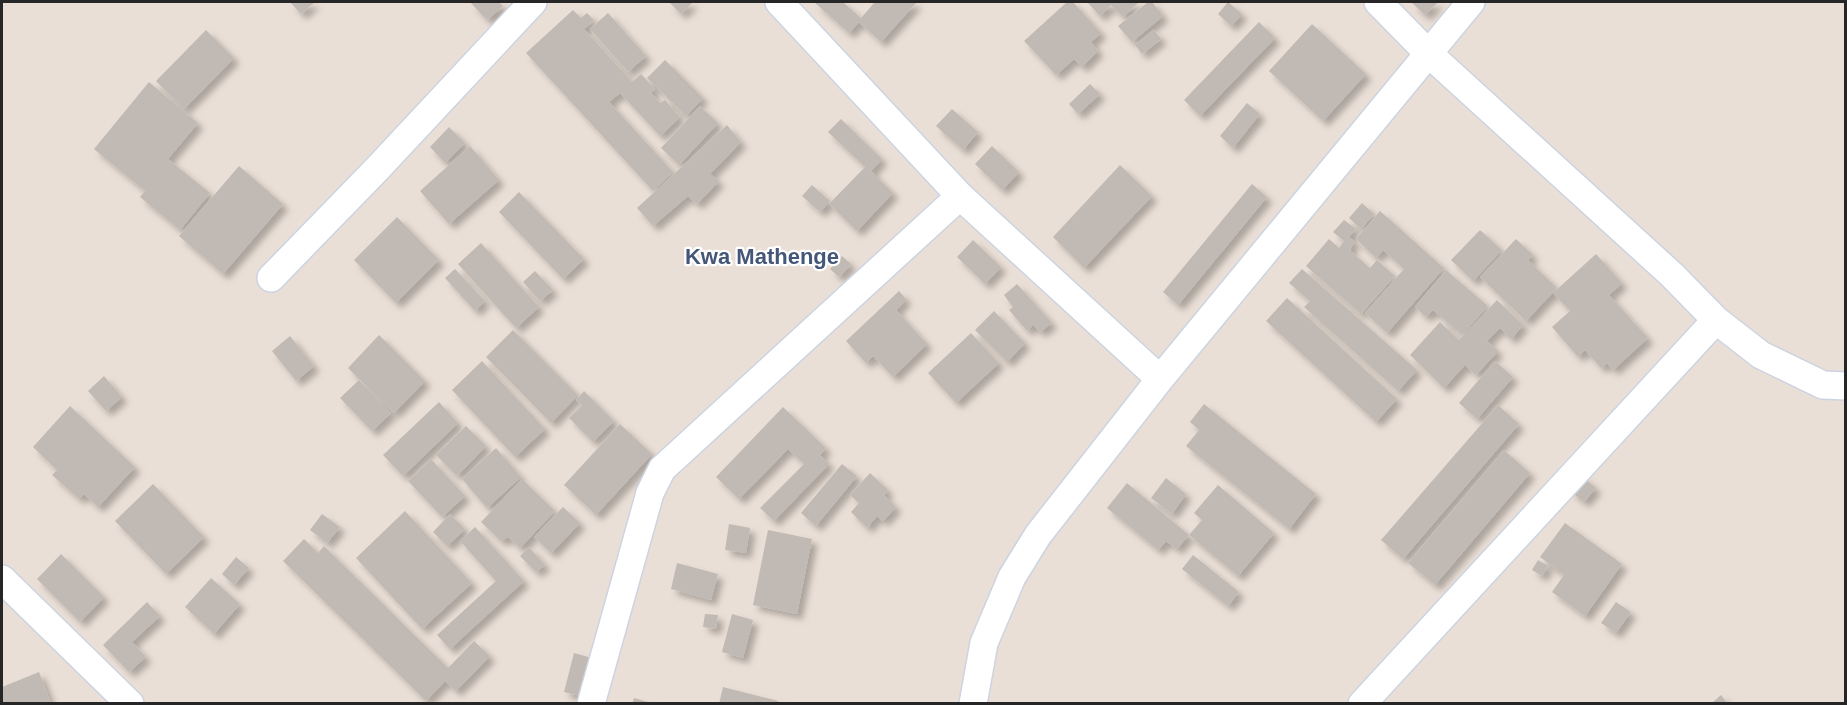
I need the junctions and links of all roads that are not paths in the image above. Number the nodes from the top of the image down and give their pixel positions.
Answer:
1 (533, 2) edge
2 (779, 2) edge
3 (1377, 2) edge
4 (1471, 2) edge
5 (1428, 54) junction
6 (960, 196) junction
7 (271, 278) dead end
8 (1716, 320) junction
9 (1160, 379) junction
10 (1845, 386) edge
11 (2, 579) edge
12 (130, 704) edge
13 (591, 704) edge
14 (973, 704) edge
15 (1362, 704) edge

1 - 7 street
2 - 6 street
3 - 5 street
4 - 5 street
5 - 8 street
5 - 9 street
6 - 9 street
6 - 13 street
8 - 10 street
8 - 15 street
9 - 14 street
11 - 12 street

